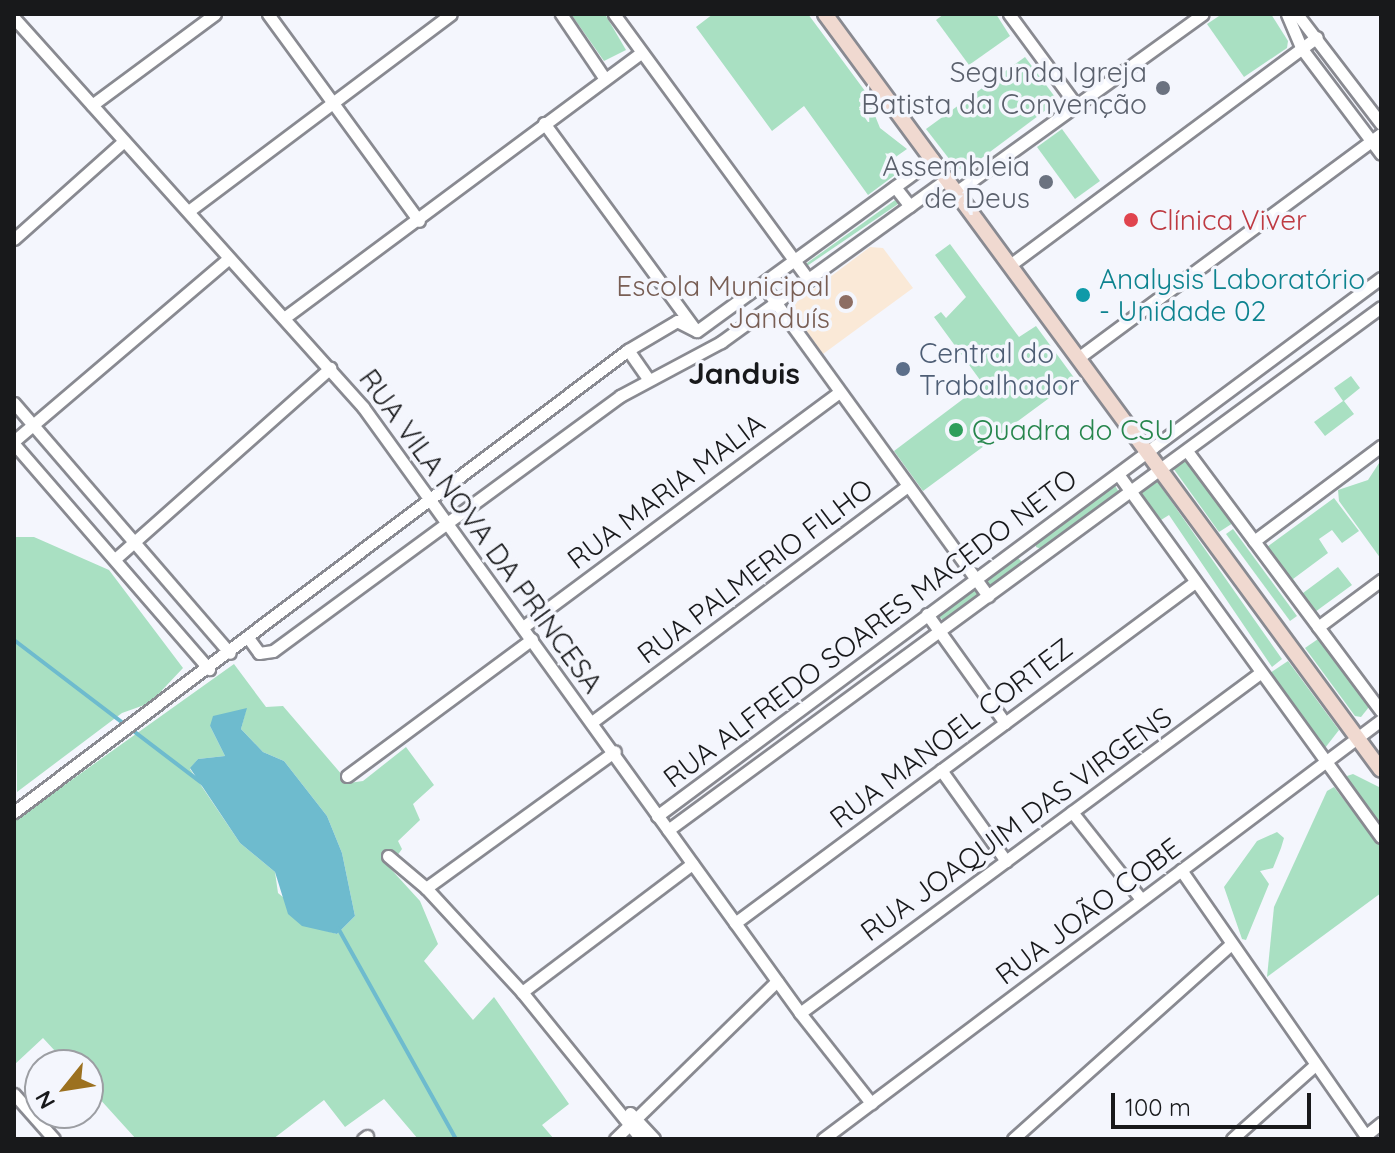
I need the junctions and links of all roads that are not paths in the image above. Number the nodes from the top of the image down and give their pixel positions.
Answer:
1 (215, 14) edge
2 (268, 14) edge
3 (451, 14) edge
4 (561, 14) edge
5 (614, 14) edge
6 (825, 14) edge
7 (1009, 14) edge
8 (1203, 14) edge
9 (1301, 15) edge
10 (1288, 20) edge
11 (16, 25) edge
12 (1317, 37) junction
13 (1302, 49) junction
14 (641, 53) junction
15 (605, 79) junction
16 (331, 103) junction
17 (92, 105) junction
18 (1076, 105) junction
19 (544, 123) junction
20 (1381, 124) edge
21 (1376, 138) edge
22 (124, 141) junction
23 (1381, 154) edge
24 (933, 159) junction
25 (952, 185) junction
26 (895, 187) junction
27 (910, 206) junction
28 (190, 210) junction
29 (419, 221) junction
30 (14, 239) edge
31 (229, 258) junction
32 (796, 262) junction
33 (1010, 265) junction
34 (1381, 278) edge
35 (809, 280) junction
36 (763, 285) junction
37 (775, 304) junction
38 (1381, 307) edge
39 (284, 318) junction
40 (697, 331) junction
41 (628, 350) junction
42 (1078, 358) junction
43 (330, 368) junction
44 (647, 377) junction
45 (837, 394) junction
46 (14, 403) edge
47 (1189, 421) junction
48 (34, 426) junction
49 (1203, 439) junction
50 (14, 443) edge
51 (1381, 446) edge
52 (1187, 451) junction
53 (1147, 452) junction
54 (1161, 470) junction
55 (1118, 474) junction
56 (907, 486) junction
57 (1131, 492) junction
58 (432, 497) junction
59 (448, 521) junction
60 (134, 540) junction
61 (1254, 541) junction
62 (1025, 542) junction
63 (115, 559) junction
64 (1038, 560) junction
65 (975, 579) junction
66 (1381, 580) edge
67 (1195, 582) junction
68 (988, 596) junction
69 (927, 614) junction
70 (523, 627) junction
71 (1318, 627) junction
72 (939, 632) junction
73 (249, 639) junction
74 (532, 639) junction
75 (230, 653) junction
76 (209, 669) junction
77 (1260, 673) junction
78 (820, 693) junction
79 (832, 710) junction
80 (1381, 711) edge
81 (1381, 720) edge
82 (592, 722) junction
83 (1005, 723) junction
84 (1358, 739) junction
85 (615, 751) junction
86 (1325, 764) junction
87 (941, 770) junction
88 (1381, 770) edge
89 (347, 776) dead end
90 (14, 812) edge
91 (1072, 812) junction
92 (657, 816) junction
93 (668, 830) junction
94 (1381, 837) edge
95 (388, 856) dead end
96 (1006, 861) junction
97 (692, 864) junction
98 (1181, 870) junction
99 (426, 888) junction
100 (1141, 899) junction
101 (735, 923) junction
102 (1231, 944) junction
103 (777, 981) junction
104 (522, 992) junction
105 (800, 1013) junction
106 (1315, 1065) junction
107 (14, 1094) edge
108 (871, 1103) junction
109 (631, 1121) junction
110 (1381, 1123) edge
111 (831, 1136) edge
112 (1366, 1137) edge
113 (54, 1139) edge
114 (615, 1139) edge
115 (641, 1139) edge
116 (654, 1139) edge
117 (1013, 1139) edge
118 (1232, 1139) edge

1 - 17 street
2 - 16 street
3 - 16 street
4 - 15 street
5 - 14 street
6 - 24 main road
7 - 18 street
8 - 18 street
9 - 10 street
9 - 12 street
10 - 13 street
11 - 17 street, RUA VILA NOVA DA PRINCESA
12 - 13 street
12 - 20 street
13 - 21 street
13 - 33 street
14 - 15 street
14 - 32 street
15 - 19 street
16 - 28 street
16 - 29 street
17 - 22 street, RUA VILA NOVA DA PRINCESA
18 - 25 street
19 - 29 street
19 - 40 street
21 - 23 street
21 - 42 street
22 - 28 street, RUA VILA NOVA DA PRINCESA
22 - 30 street
24 - 25 main road
24 - 26 street
25 - 27 street
25 - 33 main road
26 - 27 street
26 - 32 street
27 - 35 street
28 - 31 street, RUA VILA NOVA DA PRINCESA
29 - 39 street
31 - 39 street, RUA VILA NOVA DA PRINCESA
31 - 48 street
32 - 35 street
32 - 36 street
33 - 42 main road
34 - 47 street, RUA ALFREDO SOARES MACEDO NETO
35 - 37 street
36 - 37 street
36 - 40 street
37 - 44 street
37 - 45 street
38 - 49 street, RUA ALFREDO SOARES MACEDO NETO
39 - 43 street, RUA VILA NOVA DA PRINCESA
40 - 41 street
41 - 44 street
41 - 58 street
42 - 53 main road
43 - 58 street, RUA VILA NOVA DA PRINCESA
43 - 60 street
44 - 59 street
45 - 56 street
45 - 70 street, RUA MARIA MALIA
46 - 48 street
47 - 49 street
47 - 53 street, RUA ALFREDO SOARES MACEDO NETO
48 - 50 street
48 - 60 street
49 - 52 street, RUA ALFREDO SOARES MACEDO NETO
50 - 63 street
51 - 61 street
52 - 54 street, RUA ALFREDO SOARES MACEDO NETO
52 - 61 street
53 - 54 main road
53 - 55 street, RUA ALFREDO SOARES MACEDO NETO
54 - 57 street, RUA ALFREDO SOARES MACEDO NETO
54 - 84 main road
55 - 57 street
55 - 62 street, RUA ALFREDO SOARES MACEDO NETO
56 - 65 street
56 - 82 street, RUA PALMERIO FILHO
57 - 64 street, RUA ALFREDO SOARES MACEDO NETO
57 - 67 street
58 - 59 street, RUA VILA NOVA DA PRINCESA
58 - 73 street
59 - 70 street, RUA VILA NOVA DA PRINCESA
59 - 73 street
60 - 63 street
60 - 75 street
61 - 71 street
62 - 64 street
62 - 65 street, RUA ALFREDO SOARES MACEDO NETO
63 - 76 street
64 - 68 street, RUA ALFREDO SOARES MACEDO NETO
65 - 68 street
65 - 69 street, RUA ALFREDO SOARES MACEDO NETO
66 - 71 street
67 - 77 street
67 - 83 street, RUA MANOEL CORTEZ
68 - 72 street, RUA ALFREDO SOARES MACEDO NETO
69 - 72 street
69 - 78 street, RUA ALFREDO SOARES MACEDO NETO
70 - 74 street, RUA VILA NOVA DA PRINCESA
71 - 80 street
72 - 79 street, RUA ALFREDO SOARES MACEDO NETO
72 - 83 street
73 - 75 street
74 - 82 street, RUA VILA NOVA DA PRINCESA
74 - 89 street
75 - 76 street
76 - 90 street
77 - 86 street
77 - 91 street, RUA JOAQUIM DAS VIRGENS
78 - 79 street
78 - 92 street, RUA ALFREDO SOARES MACEDO NETO
79 - 93 street, RUA ALFREDO SOARES MACEDO NETO
81 - 84 street, RUA JOÃO COBE
82 - 85 street, RUA VILA NOVA DA PRINCESA
83 - 87 street, RUA MANOEL CORTEZ
84 - 86 street, RUA JOÃO COBE
84 - 88 main road
85 - 92 street, RUA VILA NOVA DA PRINCESA
85 - 99 street
86 - 94 street
86 - 98 street, RUA JOÃO COBE
87 - 96 street
87 - 101 street, RUA MANOEL CORTEZ
91 - 96 street, RUA JOAQUIM DAS VIRGENS
91 - 100 street
92 - 93 street, RUA VILA NOVA DA PRINCESA
93 - 97 street, RUA VILA NOVA DA PRINCESA
95 - 99 street
96 - 105 street, RUA JOAQUIM DAS VIRGENS
97 - 101 street, RUA VILA NOVA DA PRINCESA
97 - 104 street
98 - 100 street, RUA JOÃO COBE
98 - 102 street
99 - 104 street
100 - 108 street, RUA JOÃO COBE
101 - 103 street, RUA VILA NOVA DA PRINCESA
102 - 106 street
102 - 117 street
103 - 105 street, RUA VILA NOVA DA PRINCESA
103 - 109 street
104 - 109 street
105 - 108 street, RUA VILA NOVA DA PRINCESA
106 - 112 street
106 - 118 street
107 - 113 street
108 - 111 street, RUA JOÃO COBE
109 - 114 street
109 - 115 street
109 - 116 street
110 - 112 street

